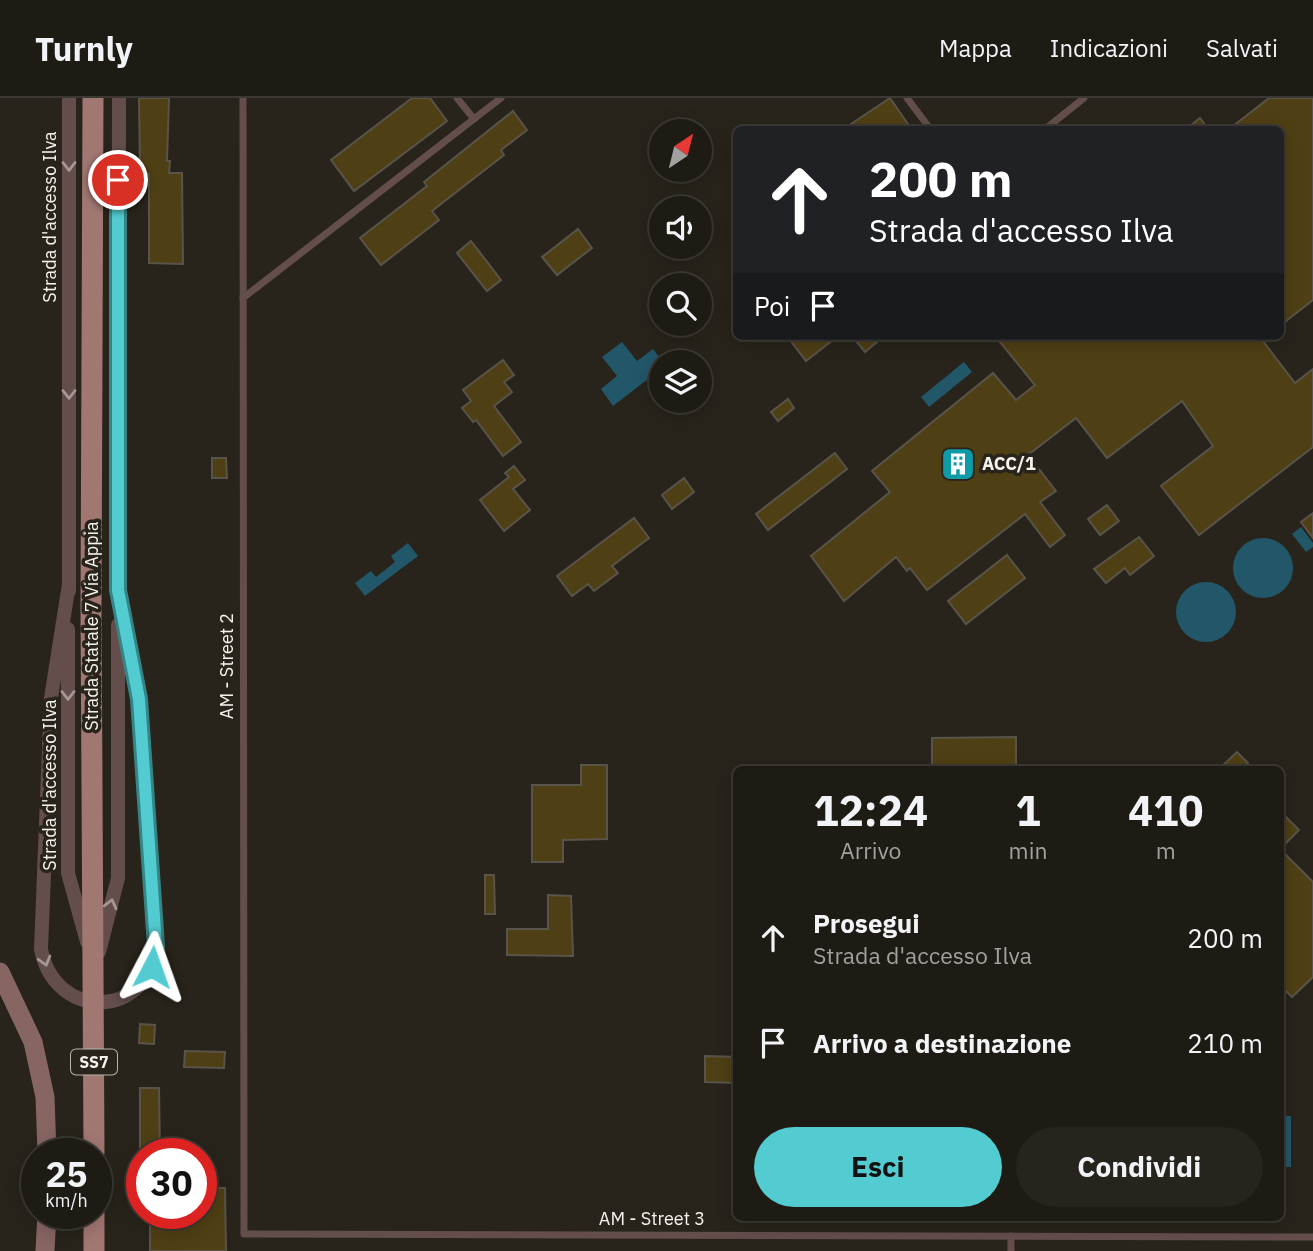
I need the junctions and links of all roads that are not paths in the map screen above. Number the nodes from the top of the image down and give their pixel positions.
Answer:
1 (69, 98) edge
2 (93, 98) edge
3 (119, 98) edge
4 (243, 98) edge
5 (457, 98) edge
6 (501, 98) edge
7 (907, 98) edge
8 (1084, 98) edge
9 (474, 119) junction
10 (928, 126) edge
11 (1049, 126) edge
12 (243, 298) junction
13 (69, 583) junction
14 (118, 590) junction
15 (94, 970) junction
16 (0, 972) edge
17 (46, 1138) edge
18 (94, 1138) edge
19 (46, 1229) edge
20 (94, 1229) edge
21 (244, 1234) joint
22 (1011, 1236) junction
23 (1313, 1237) edge
24 (45, 1251) edge
25 (94, 1251) edge
26 (1011, 1251) edge

1 -> 13 street, Strada d'accesso Ilva
2 - 15 main road, Strada Statale 7 Via Appia / SS7
3 - 14 street
4 - 12 lane, AM - Street 2
5 - 9 lane
6 - 9 lane
7 - 10 lane
8 - 11 lane
9 - 12 lane
12 - 21 lane, AM - Street 2
13 -> 14 street
13 -> 15 street, Strada d'accesso Ilva
15 -> 14 street
15 - 18 main road, Strada Statale 7 Via Appia / SS7
16 - 17 street
19 - 24 street
20 - 25 main road
21 - 22 lane, AM - Street 3
22 - 23 lane, AM - Street 3
22 - 26 lane

